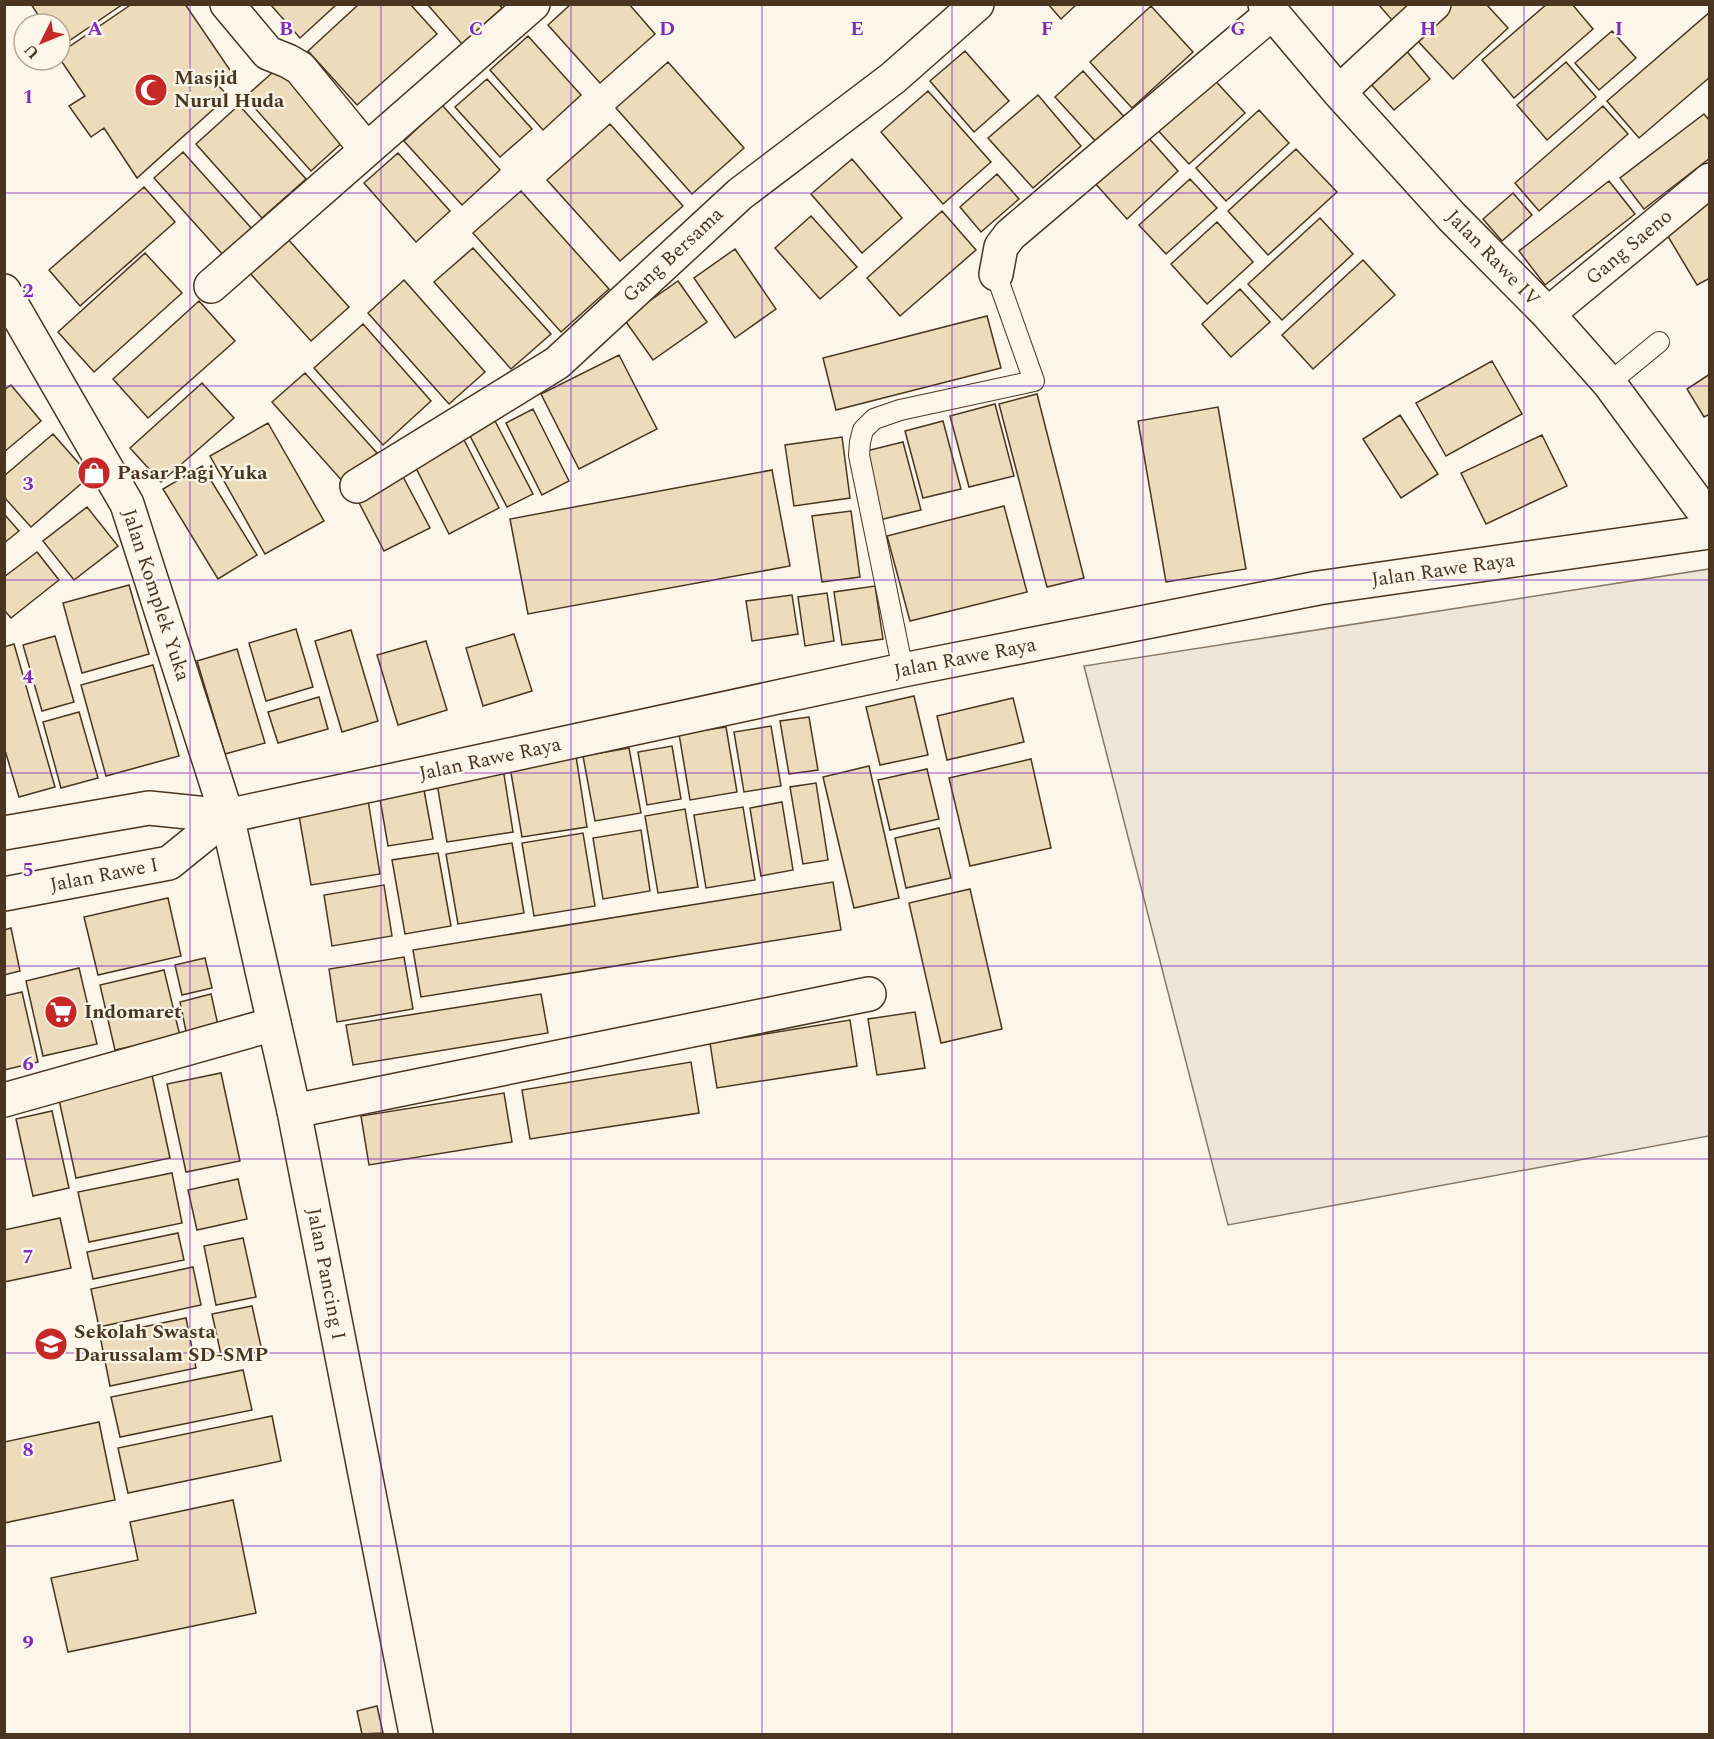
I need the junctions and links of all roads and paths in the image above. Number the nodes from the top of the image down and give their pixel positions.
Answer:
1 (227, 4) edge
2 (533, 4) edge
3 (977, 4) edge
4 (1434, 4) edge
5 (1269, 9) edge
6 (1339, 92) junction
7 (366, 149) junction
8 (1710, 180) edge
9 (996, 274) joint
10 (211, 286) dead end
11 (4, 291) edge
12 (1548, 314) junction
13 (1659, 342) dead end
14 (1609, 382) junction
15 (357, 486) dead end
16 (1710, 520) edge
17 (1710, 532) edge
18 (903, 670) junction
19 (227, 816) junction
20 (4, 833) edge
21 (4, 894) edge
22 (869, 994) dead end
23 (274, 1024) junction
24 (4, 1100) edge
25 (294, 1111) junction
26 (417, 1734) edge

1 - 7 street
2 - 7 street
3 - 15 street, Gang Bersama
4 - 6 street
5 - 6 street, Jalan Rawe IV
5 - 9 street
6 - 12 street, Jalan Rawe IV
7 - 10 street
8 - 12 street, Gang Saeno
9 - 18 lane
11 - 19 street, Jalan Komplek Yuka
12 - 14 street, Jalan Rawe IV
13 - 14 lane
14 - 16 street, Jalan Rawe IV
17 - 18 street, Jalan Rawe Raya
18 - 19 street, Jalan Rawe Raya
19 - 20 street
19 - 21 street, Jalan Rawe I
19 - 23 street, Jalan Pancing I
22 - 25 street
23 - 24 street
23 - 25 street, Jalan Pancing I
25 - 26 street, Jalan Pancing I

